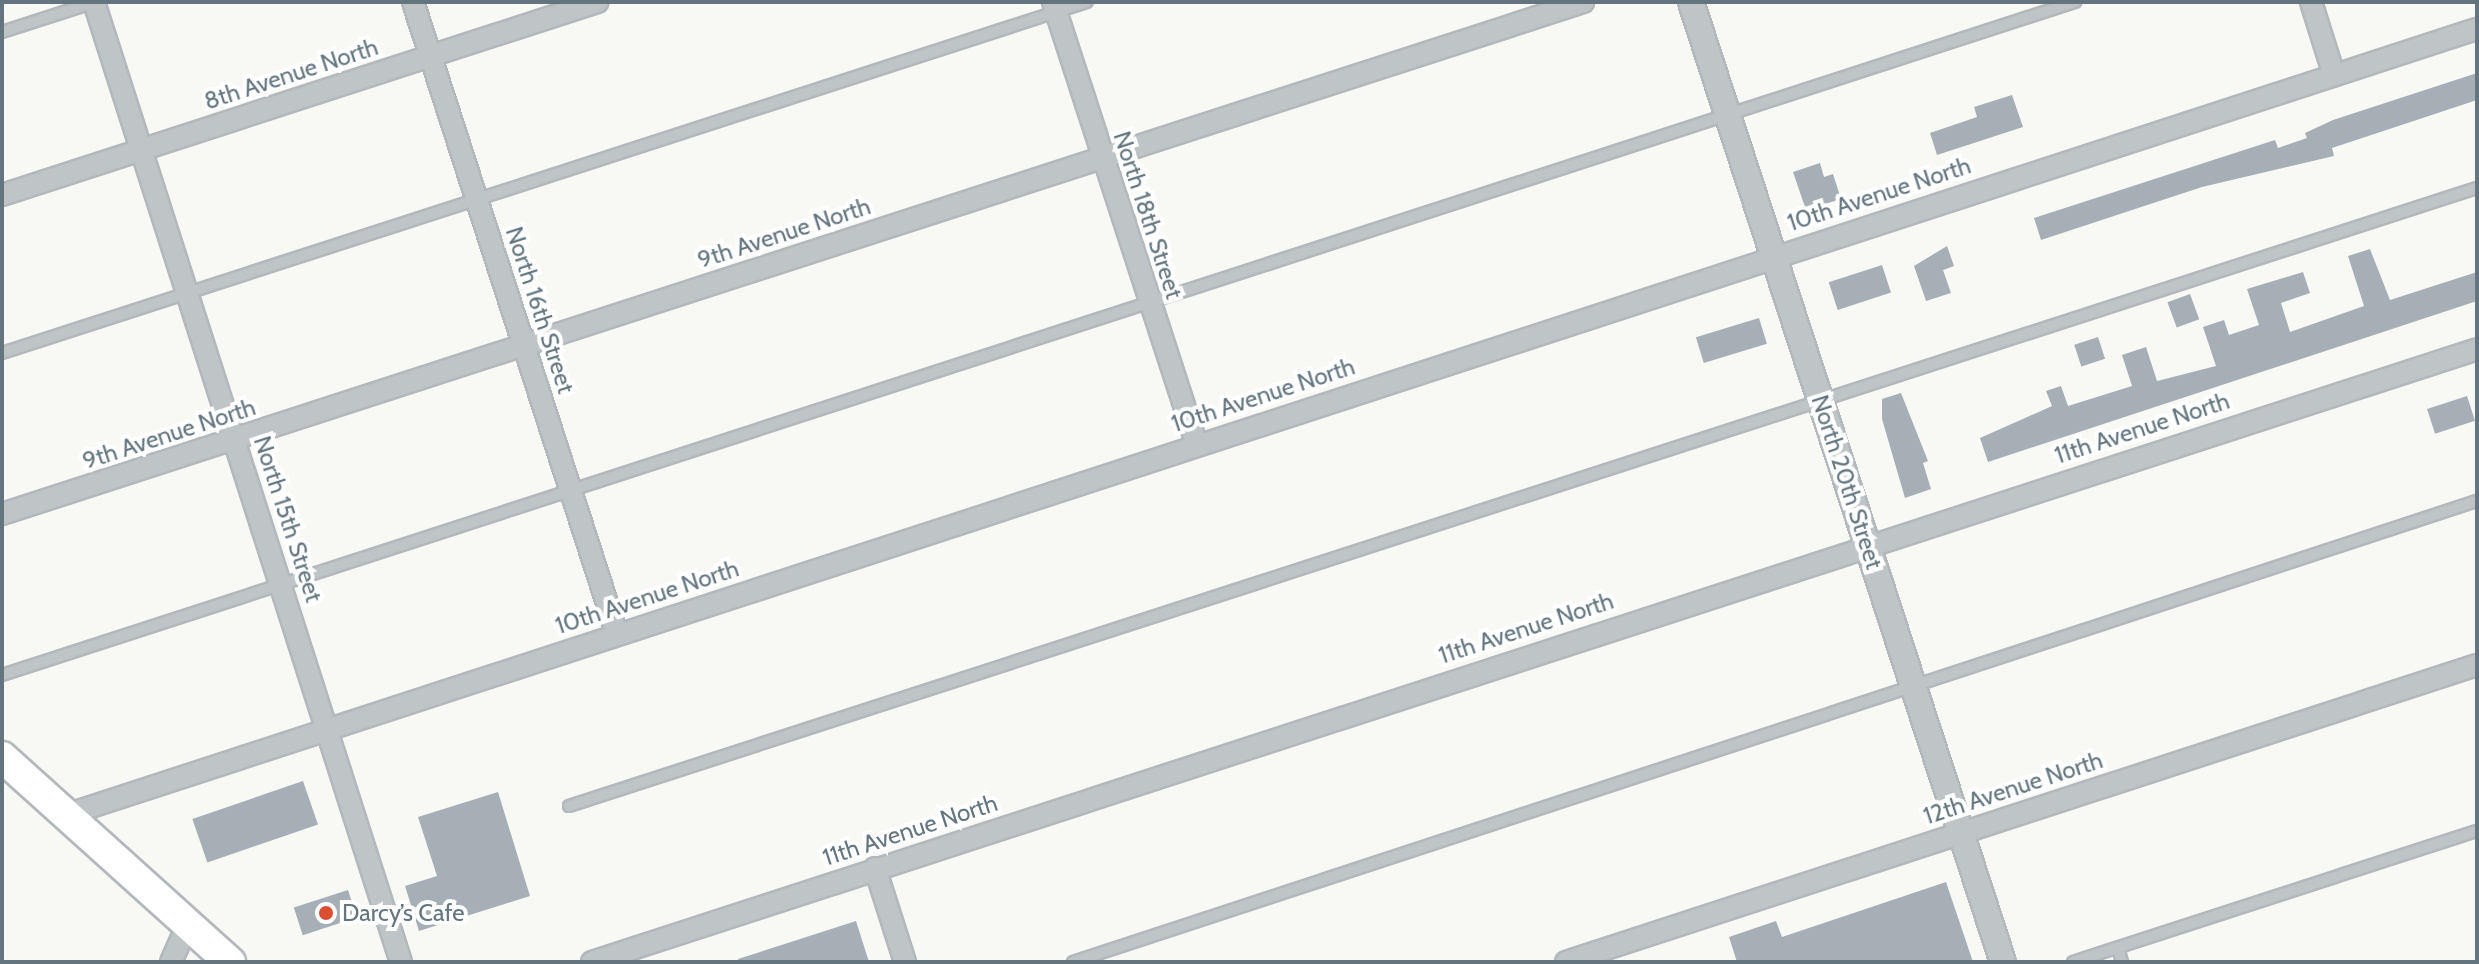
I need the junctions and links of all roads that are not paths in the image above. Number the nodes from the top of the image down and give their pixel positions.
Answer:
1 (94, 2) edge
2 (413, 2) edge
3 (597, 2) edge
4 (1087, 2) edge
5 (1583, 2) edge
6 (1691, 2) edge
7 (2075, 2) edge
8 (2311, 2) edge
9 (1054, 7) edge
10 (2477, 29) edge
11 (2, 32) edge
12 (430, 56) junction
13 (2334, 75) junction
14 (1728, 115) junction
15 (143, 150) junction
16 (1101, 157) junction
17 (2477, 188) edge
18 (2, 195) edge
19 (477, 200) junction
20 (1774, 256) junction
21 (189, 293) junction
22 (1150, 302) junction
23 (524, 345) junction
24 (2477, 349) edge
25 (2, 353) edge
26 (1821, 401) junction
27 (235, 441) junction
28 (1197, 444) junction
29 (571, 490) junction
30 (2477, 501) edge
31 (2, 514) edge
32 (1868, 544) junction
33 (282, 584) junction
34 (617, 634) junction
35 (2477, 665) edge
36 (2, 675) edge
37 (1913, 683) junction
38 (329, 728) junction
39 (2, 757) edge
40 (569, 806) dead end
41 (66, 815) junction
42 (2477, 831) edge
43 (1961, 833) junction
44 (875, 868) junction
45 (187, 926) junction
46 (2118, 948) junction
47 (171, 962) edge
48 (230, 962) edge
49 (401, 962) edge
50 (592, 962) edge
51 (905, 962) edge
52 (1073, 962) edge
53 (1566, 962) edge
54 (2003, 962) edge
55 (2073, 962) edge
56 (2122, 962) edge

1 - 11 lane
1 - 15 street, North 15th Street
2 - 12 street, North 16th Street
3 - 12 street, 8th Avenue North
4 - 9 lane
5 - 16 street, 9th Avenue North
6 - 14 street, North 20th Street
7 - 14 lane
8 - 13 street
9 - 16 street, North 18th Street
9 - 19 lane
10 - 13 street, 10th Avenue North
12 - 15 street, 8th Avenue North
12 - 19 street, North 16th Street
13 - 20 street, 10th Avenue North
14 - 20 street, North 20th Street
14 - 22 lane
15 - 18 street, 8th Avenue North
15 - 21 street, North 15th Street
16 - 22 street, North 18th Street
16 - 23 street, 9th Avenue North
17 - 26 lane
19 - 21 lane
19 - 23 street, North 16th Street
20 - 26 street, North 20th Street
20 - 28 street, 10th Avenue North
21 - 25 lane
21 - 27 street, North 15th Street
22 - 28 street, North 18th Street
22 - 29 lane
23 - 27 street, 9th Avenue North
23 - 29 street, North 16th Street
24 - 32 street, 11th Avenue North
26 - 32 street, North 20th Street
26 - 40 lane
27 - 31 street, 9th Avenue North
27 - 33 street, North 15th Street
28 - 34 street, 10th Avenue North
29 - 33 lane
29 - 34 street, North 16th Street
30 - 37 lane
32 - 37 street, North 20th Street
32 - 44 street, 11th Avenue North
33 - 36 lane
33 - 38 street, North 15th Street
34 - 38 street, 10th Avenue North
35 - 43 street, 12th Avenue North
37 - 43 street, North 20th Street
37 - 52 lane
38 - 41 street, 10th Avenue North
38 - 49 street, North 15th Street
39 - 41 main road
41 - 45 main road
42 - 46 lane
43 - 53 street, 12th Avenue North
43 - 54 street, North 20th Street
44 - 50 street, 11th Avenue North
44 - 51 street
45 - 47 street
45 - 48 main road
46 - 55 lane
46 - 56 lane

